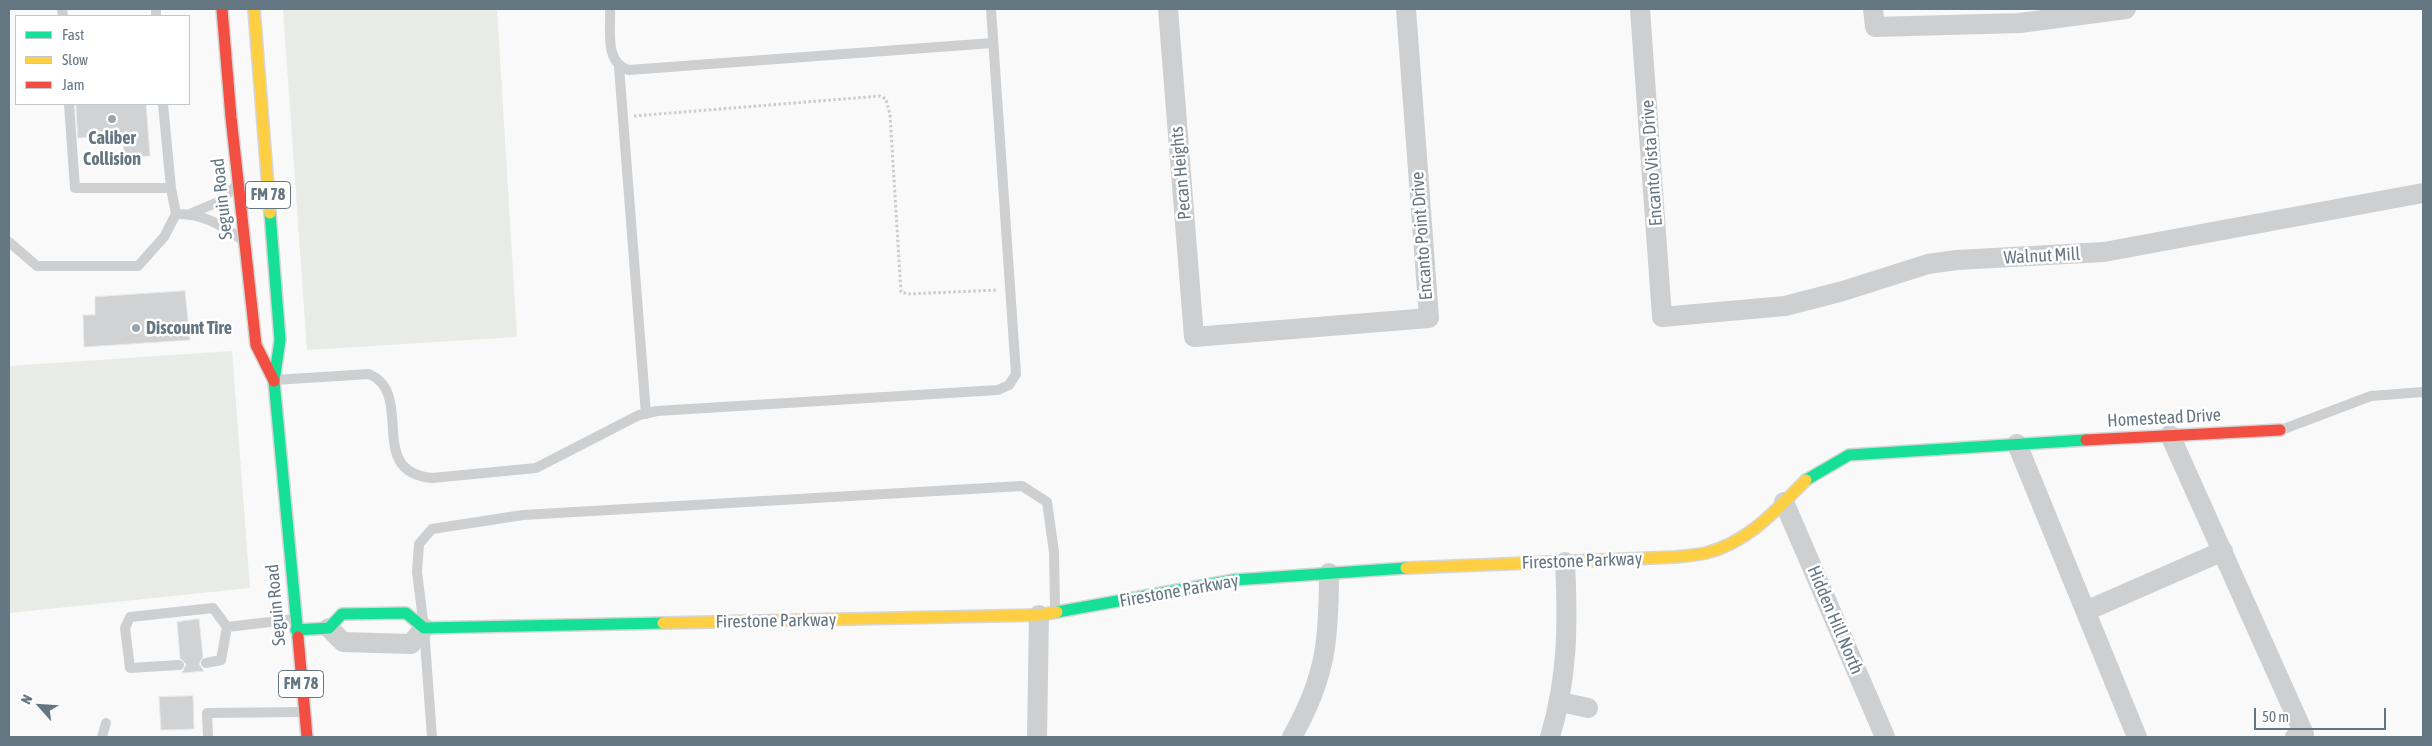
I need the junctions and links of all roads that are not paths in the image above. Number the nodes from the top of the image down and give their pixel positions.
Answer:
1 (222, 9) edge
2 (254, 9) edge
3 (610, 9) edge
4 (991, 9) edge
5 (1168, 9) edge
6 (1406, 9) edge
7 (1640, 9) edge
8 (2126, 9) edge
9 (1874, 18) edge
10 (992, 43) junction
11 (619, 67) junction
12 (69, 105) edge
13 (163, 105) edge
14 (238, 184) junction
15 (170, 188) junction
16 (2423, 193) edge
17 (192, 213) junction
18 (176, 214) junction
19 (9, 242) edge
20 (244, 242) junction
21 (1662, 317) joint
22 (1194, 337) joint
23 (274, 380) junction
24 (2423, 392) edge
25 (646, 414) junction
26 (2280, 430) joint
27 (2170, 434) junction
28 (2017, 444) junction
29 (1900, 451) joint
30 (1784, 502) junction
31 (2223, 551) junction
32 (1565, 562) junction
33 (1329, 573) junction
34 (2086, 612) junction
35 (1047, 614) junction
36 (295, 624) junction
37 (227, 627) junction
38 (329, 628) junction
39 (424, 628) junction
40 (206, 663) dead end
41 (179, 665) dead end
42 (1561, 702) junction
43 (1588, 708) dead end
44 (304, 712) junction
45 (106, 723) dead end
46 (2302, 736) edge
47 (102, 737) edge
48 (208, 737) edge
49 (307, 737) edge
50 (432, 737) edge
51 (1037, 737) edge
52 (1292, 737) edge
53 (1550, 737) edge
54 (1885, 737) edge
55 (2137, 737) edge

1 - 14 street, Seguin Road / FM 78
2 - 23 street, Seguin Road / FM 78
3 - 11 lane
4 - 10 lane
5 - 22 street, Pecan Heights
6 - 22 street, Encanto Point Drive
7 - 21 street, Encanto Vista Drive
8 - 9 street
10 - 11 lane
10 - 25 lane
11 - 25 lane
12 - 15 lane
13 - 15 lane
14 - 17 lane
14 - 20 street, Seguin Road / FM 78
15 - 18 lane
16 - 21 street, Walnut Mill
17 - 18 lane
17 - 20 lane
18 - 19 lane
20 - 23 street, Seguin Road / FM 78
23 - 25 lane
23 - 36 street, Seguin Road / FM 78
24 - 26 lane, Homestead Drive
26 - 27 street, Homestead Drive
27 - 28 street, Homestead Drive
27 - 31 street
28 - 29 street, Homestead Drive
28 - 34 street
29 - 30 street, Firestone Parkway
30 - 32 street, Firestone Parkway
30 - 54 street, Hidden Hill North
31 - 34 street
31 - 46 street
32 - 33 street, Firestone Parkway
32 - 42 street
33 - 35 street, Firestone Parkway
33 - 52 street
34 - 55 street
35 - 39 street, Firestone Parkway
35 - 39 lane
35 - 51 street
36 - 37 lane
36 - 38 street
36 - 44 street, Seguin Road / FM 78
37 - 40 lane
37 - 41 lane
38 - 39 street
38 - 39 street
39 - 50 lane
42 - 43 street
42 - 53 street
44 - 48 lane
44 - 49 street, Seguin Road / FM 78
45 - 47 lane

